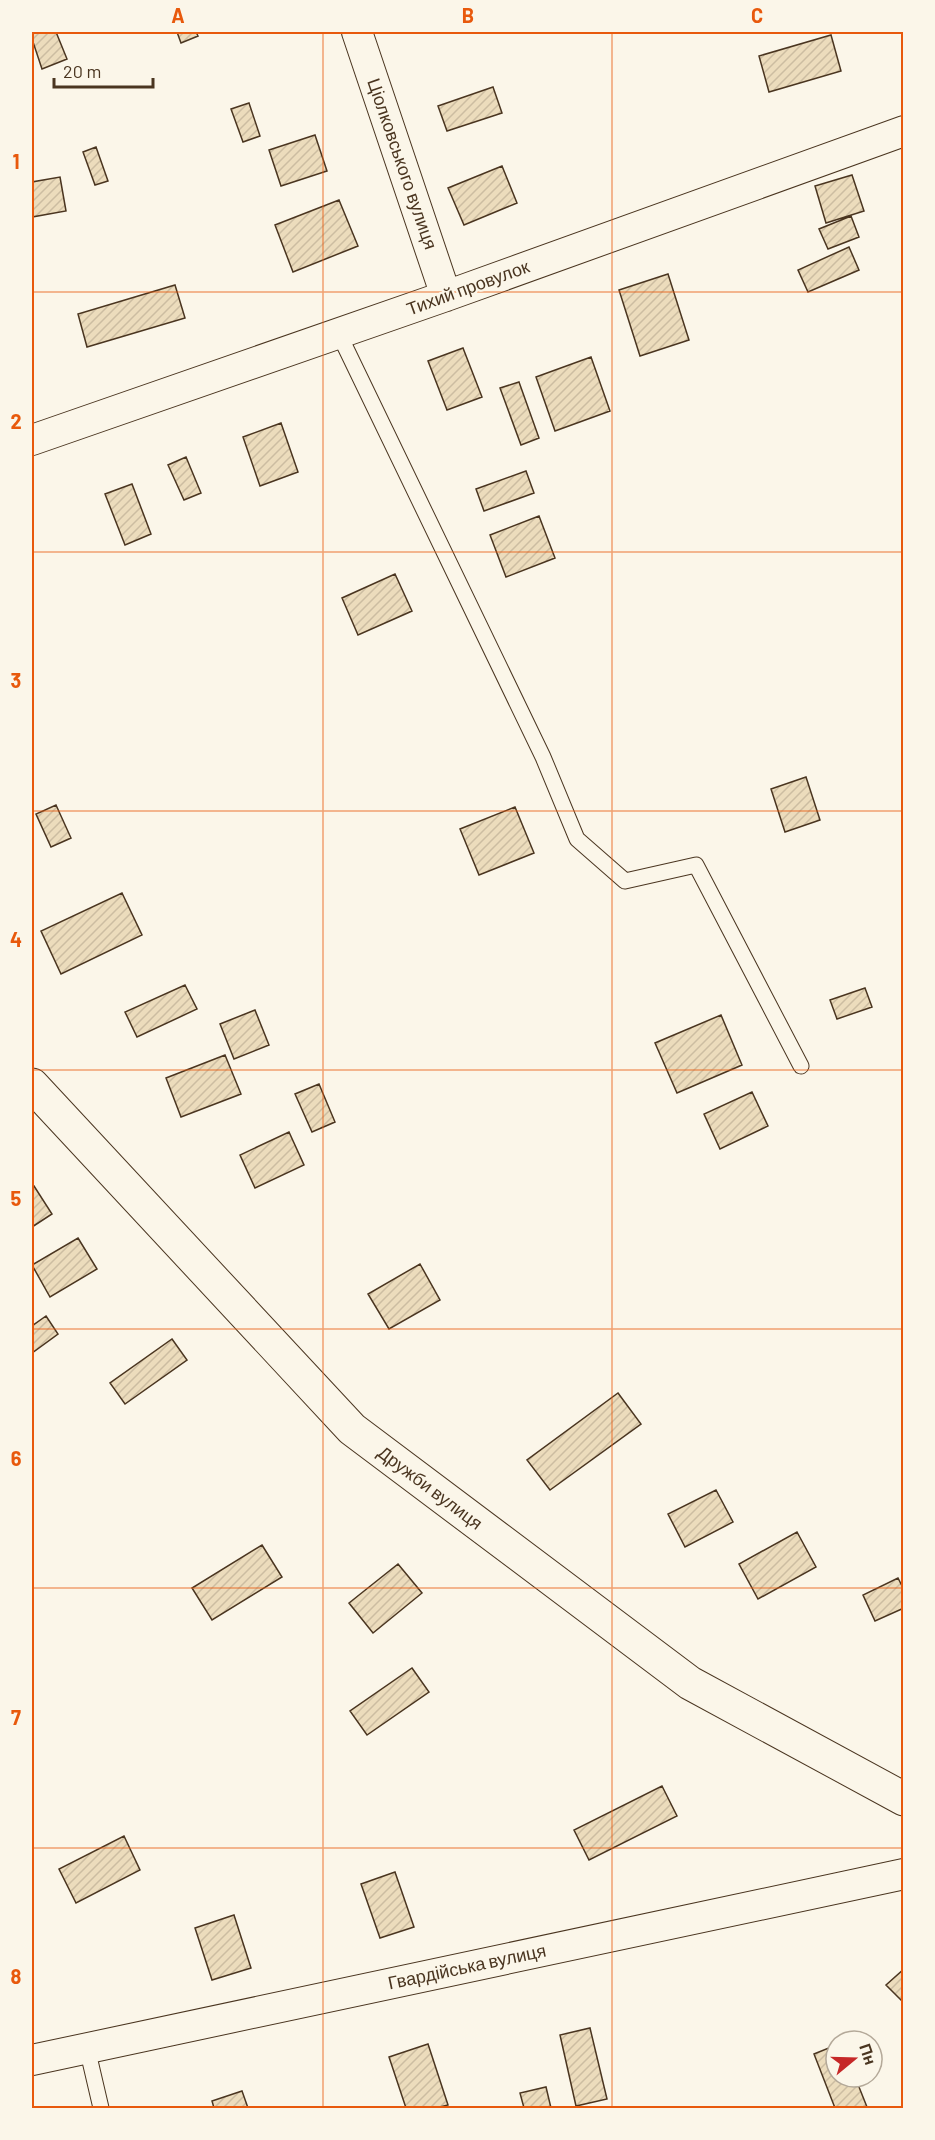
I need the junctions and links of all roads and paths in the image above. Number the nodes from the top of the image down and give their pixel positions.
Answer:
1 (357, 32) edge
2 (903, 131) edge
3 (446, 296) junction
4 (339, 334) junction
5 (32, 440) edge
6 (801, 1066) dead end
7 (32, 1085) edge
8 (903, 1799) edge
9 (903, 1874) edge
10 (87, 2048) junction
11 (32, 2060) edge
12 (101, 2109) edge

1 - 3 street, Ціолковського вулиця
2 - 3 street, Тихий провулок
3 - 4 street, Тихий провулок
4 - 5 street, Тихий провулок
4 - 6 lane
7 - 8 street, Дружби вулиця
9 - 10 street, Гвардійська вулиця
10 - 11 street, Гвардійська вулиця
10 - 12 lane

